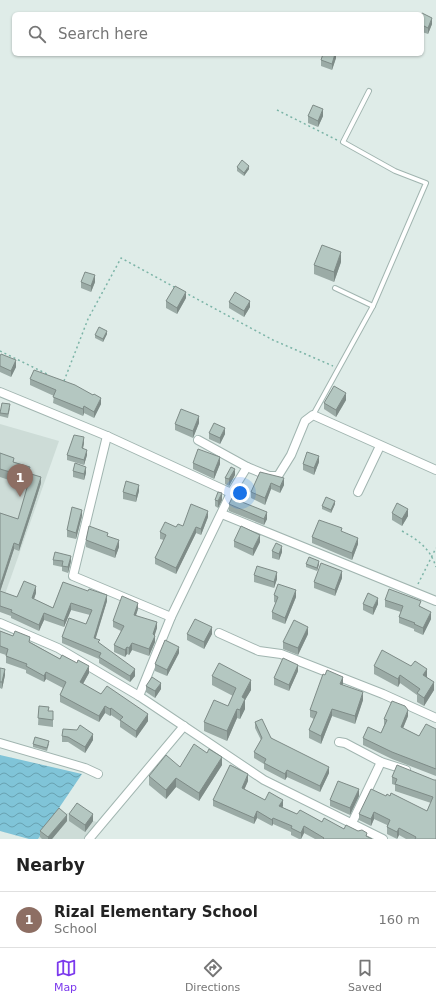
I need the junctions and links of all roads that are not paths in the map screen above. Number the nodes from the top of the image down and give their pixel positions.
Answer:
1 (369, 91) dead end
2 (335, 288) dead end
3 (373, 306) junction
4 (0, 392) edge
5 (313, 415) junction
6 (107, 436) junction
7 (198, 440) dead end
8 (380, 446) junction
9 (246, 467) junction
10 (436, 470) edge
11 (358, 492) dead end
12 (231, 493) junction
13 (222, 514) junction
14 (436, 601) edge
15 (171, 617) junction
16 (0, 623) edge
17 (219, 633) dead end
18 (139, 696) junction
19 (436, 718) edge
20 (184, 726) junction
21 (339, 742) dead end
22 (0, 743) edge
23 (381, 762) junction
24 (98, 774) dead end
25 (417, 774) edge
26 (351, 825) junction
27 (89, 839) edge
28 (383, 839) edge

1 - 3 lane
2 - 3 lane
3 - 5 lane
4 - 6 street
5 - 8 street
5 - 9 street
6 - 12 street
6 - 15 street
7 - 9 street
8 - 10 street
8 - 11 street
9 - 12 street
12 - 13 street
13 - 14 street
13 - 15 street
15 - 18 street
16 - 18 street
17 - 19 street
18 - 20 street
20 - 26 street
20 - 27 street
21 - 23 street
22 - 24 street
23 - 25 street
23 - 26 street
26 - 28 street

